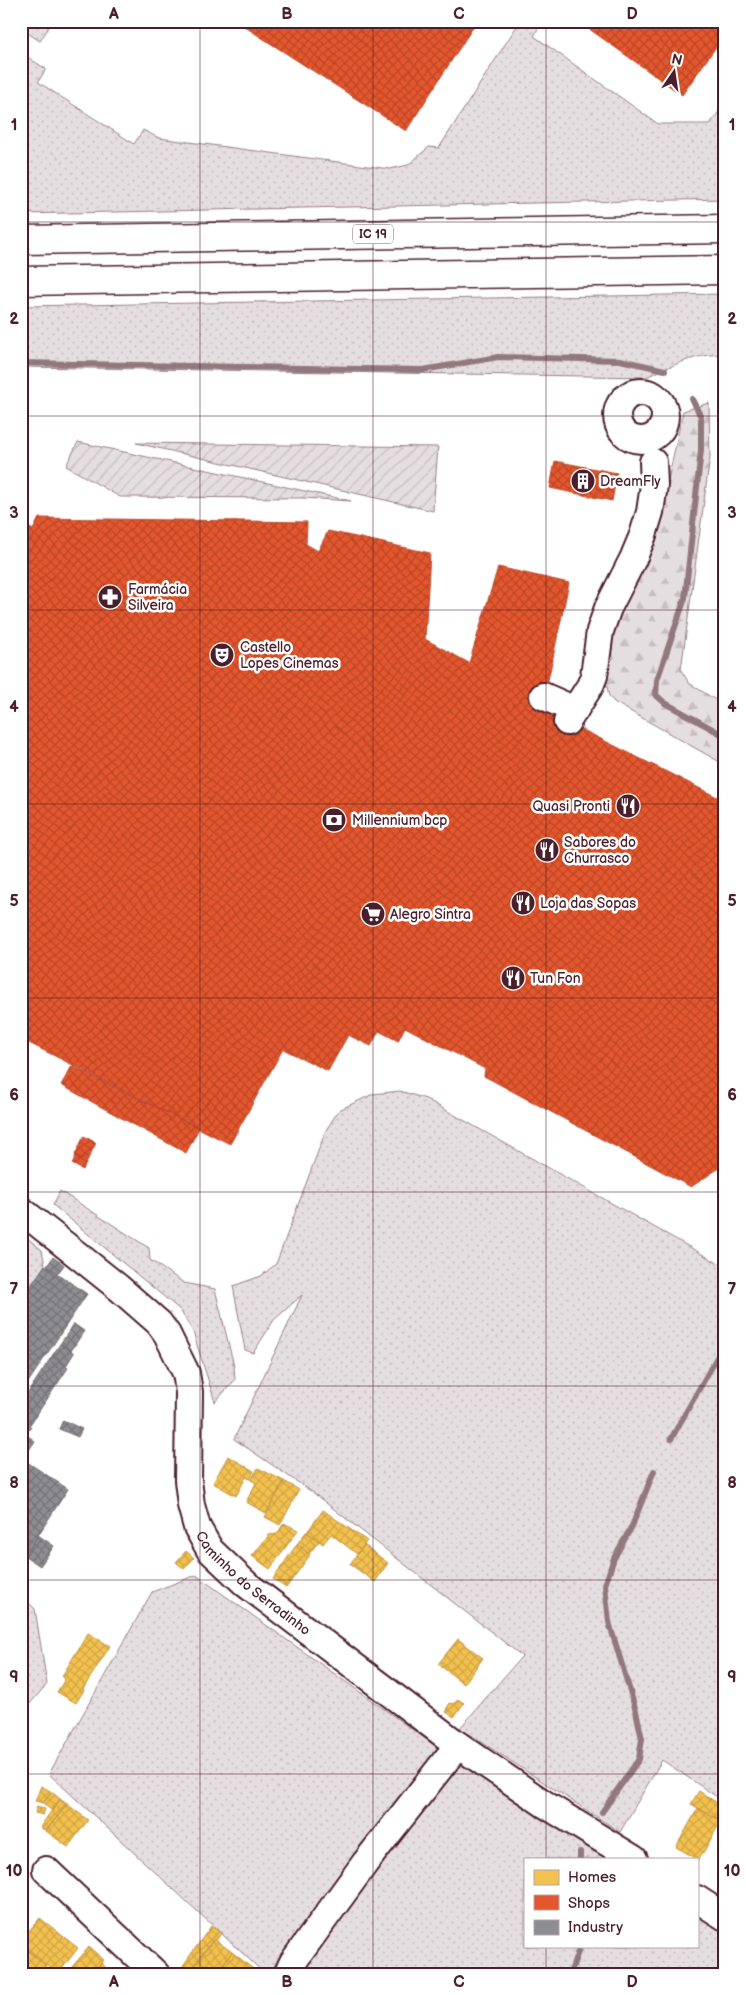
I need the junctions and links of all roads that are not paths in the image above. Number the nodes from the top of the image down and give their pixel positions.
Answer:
1 (725, 228) edge
2 (21, 240) edge
3 (725, 270) edge
4 (21, 281) edge
5 (653, 462) dead end
6 (544, 696) dead end
7 (21, 1210) edge
8 (458, 1745) junction
9 (632, 1858) edge
10 (46, 1870) dead end
11 (698, 1900) edge
12 (725, 1917) edge
13 (156, 1974) edge
14 (287, 1974) edge

1 - 2 highway, IC 19
3 - 4 highway
5 - 6 street
7 - 8 street, Caminho do Serradinho
8 - 9 street, Caminho do Serradinho
8 - 14 street
10 - 13 street
11 - 12 street

